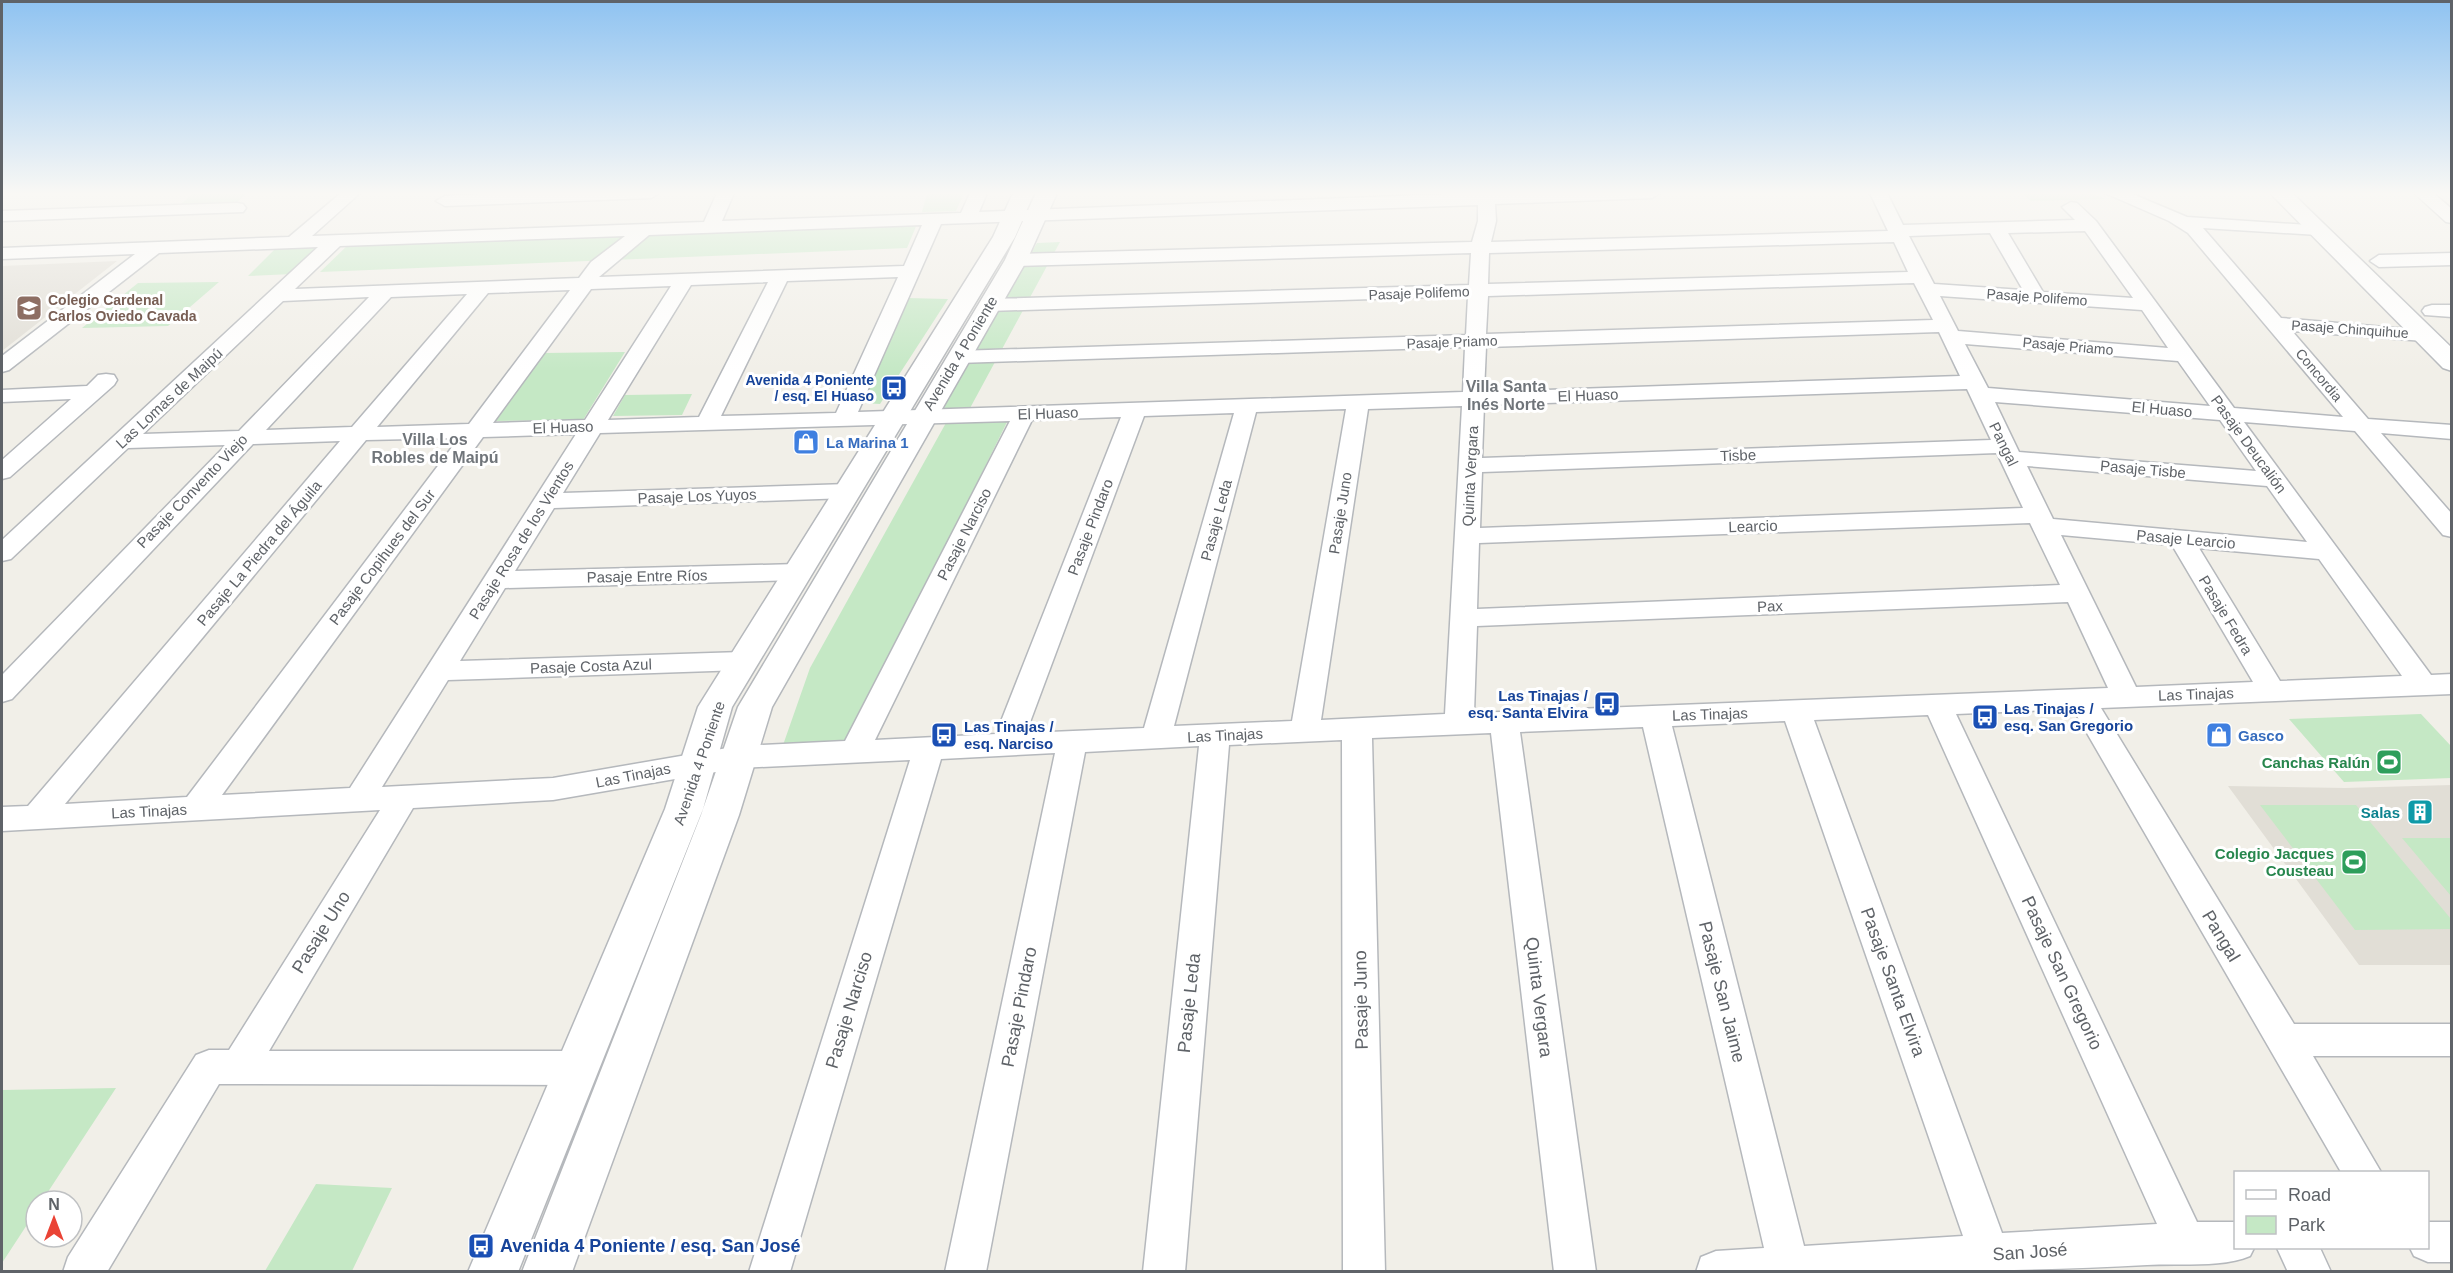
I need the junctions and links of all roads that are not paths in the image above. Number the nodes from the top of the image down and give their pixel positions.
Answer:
1 (24, 252) edge
2 (148, 252) edge
3 (323, 252) edge
4 (613, 252) edge
5 (919, 252) edge
6 (994, 252) edge
7 (1018, 252) edge
8 (1310, 252) edge
9 (1480, 252) edge
10 (1908, 252) edge
11 (2011, 252) edge
12 (2110, 252) edge
13 (2216, 252) edge
14 (2341, 252) edge
15 (2370, 252) edge
16 (2, 253) edge
17 (1016, 260) junction
18 (2451, 260) edge
19 (2379, 261) junction
20 (910, 271) junction
21 (780, 277) junction
22 (684, 281) junction
23 (1924, 283) junction
24 (585, 284) junction
25 (482, 288) junction
26 (1478, 291) junction
27 (385, 292) junction
28 (280, 295) junction
29 (2037, 297) junction
30 (989, 305) junction
31 (2148, 305) junction
32 (2442, 311) edge
33 (2277, 324) junction
34 (2451, 330) edge
35 (1948, 332) junction
36 (2424, 335) junction
37 (1476, 341) junction
38 (2184, 355) junction
39 (958, 357) junction
40 (2451, 363) edge
41 (2, 366) edge
42 (1977, 388) junction
43 (2, 396) edge
44 (1473, 399) junction
45 (1358, 403) junction
46 (1247, 406) junction
47 (1135, 410) junction
48 (1024, 414) junction
49 (2227, 414) junction
50 (893, 417) junction
51 (922, 417) junction
52 (844, 419) junction
53 (707, 423) junction
54 (2361, 424) junction
55 (592, 427) junction
56 (476, 430) junction
57 (2451, 432) edge
58 (361, 434) junction
59 (244, 437) junction
60 (123, 441) junction
61 (2008, 452) junction
62 (1470, 465) junction
63 (2, 472) edge
64 (2275, 480) junction
65 (848, 491) junction
66 (546, 501) junction
67 (2041, 521) junction
68 (2451, 530) edge
69 (1467, 536) junction
70 (2181, 539) junction
71 (2327, 552) junction
72 (2, 553) edge
73 (798, 572) junction
74 (496, 580) junction
75 (2076, 593) junction
76 (1463, 618) junction
77 (742, 661) junction
78 (439, 671) junction
79 (2451, 684) edge
80 (2423, 685) junction
81 (2272, 691) junction
82 (2, 692) edge
83 (2127, 697) junction
84 (2081, 699) junction
85 (1937, 704) junction
86 (1796, 710) junction
87 (1655, 716) junction
88 (1504, 722) junction
89 (1458, 724) junction
90 (1357, 729) junction
91 (1305, 731) junction
92 (1215, 735) junction
93 (1156, 738) junction
94 (1072, 742) junction
95 (1007, 745) junction
96 (929, 748) junction
97 (855, 751) junction
98 (718, 759) junction
99 (404, 797) junction
100 (359, 799) junction
101 (196, 808) junction
102 (36, 817) junction
103 (2, 819) edge
104 (2283, 1040) junction
105 (2451, 1040) edge
106 (238, 1067) junction
107 (577, 1068) junction
108 (2361, 1171) edge
109 (2186, 1242) junction
110 (2234, 1242) edge
111 (2429, 1242) edge
112 (2451, 1242) edge
113 (2298, 1249) edge
114 (1990, 1255) junction
115 (2095, 1260) edge
116 (1896, 1266) edge
117 (1789, 1267) junction
118 (83, 1272) edge
119 (493, 1272) edge
120 (548, 1272) edge
121 (768, 1272) edge
122 (965, 1272) edge
123 (1164, 1272) edge
124 (1364, 1272) edge
125 (1575, 1272) edge
126 (1716, 1272) edge
127 (2311, 1272) edge

1 - 16 street
2 - 41 street
3 - 28 street, Las Lomas de Maipú
4 - 24 street, Pasaje Copihues del Sur
5 - 20 street
6 - 50 street, Avenida 4 Poniente
7 - 17 street, Avenida 4 Poniente
8 - 17 street
9 - 26 street, Quinta Vergara
10 - 23 street, Pangal
11 - 29 street
12 - 31 street, Pasaje Deucalión
13 - 33 street, Concordia
14 - 36 street
15 - 19 street
17 - 30 street, Avenida 4 Poniente
18 - 19 street
19 - 32 street
20 - 21 street
20 - 52 street
21 - 22 street
21 - 53 street
22 - 24 street
22 - 55 street, Pasaje Rosa de los Vientos
23 - 26 street, Pasaje Polifemo
23 - 29 street, Pasaje Polifemo
23 - 35 street, Pangal
24 - 25 street
24 - 56 street, Pasaje Copihues del Sur
25 - 27 street
25 - 58 street, Pasaje La Piedra del Águila
26 - 30 street, Pasaje Polifemo
26 - 37 street, Quinta Vergara
27 - 28 street
27 - 59 street, Pasaje Convento Viejo
28 - 60 street, Las Lomas de Maipú
29 - 31 street, Pasaje Polifemo
30 - 39 street, Avenida 4 Poniente
31 - 38 street, Pasaje Deucalión
32 - 34 street
33 - 36 street, Pasaje Chinquihue
33 - 54 street, Concordia
35 - 37 street, Pasaje Priamo
35 - 38 street, Pasaje Priamo
35 - 42 street, Pangal
36 - 40 street
37 - 39 street, Pasaje Priamo
37 - 44 street, Quinta Vergara
38 - 49 street, Pasaje Deucalión
39 - 51 street, Avenida 4 Poniente
42 - 44 street, El Huaso
42 - 49 street, El Huaso
42 - 61 street, Pangal
43 - 63 street
44 - 45 street, El Huaso
44 - 62 street, Quinta Vergara
45 - 46 street, El Huaso
45 - 91 street, Pasaje Juno
46 - 47 street, El Huaso
46 - 93 street, Pasaje Leda
47 - 48 street, El Huaso
47 - 95 street, Pasaje Pindaro
48 - 51 street, El Huaso
48 - 97 street, Pasaje Narciso
49 - 54 street, El Huaso
49 - 64 street, Pasaje Deucalión
50 - 51 street, El Huaso
50 - 52 street, El Huaso
50 - 65 street, Avenida 4 Poniente
51 - 98 street, Avenida 4 Poniente
52 - 53 street, El Huaso
53 - 55 street, El Huaso
54 - 57 street, El Huaso
54 - 68 street, Concordia
55 - 56 street, El Huaso
55 - 66 street, Pasaje Rosa de los Vientos
56 - 58 street, El Huaso
56 - 101 street, Pasaje Copihues del Sur
58 - 59 street, El Huaso
58 - 102 street, Pasaje La Piedra del Águila
59 - 60 street, El Huaso
59 - 82 street, Pasaje Convento Viejo
60 - 72 street, Las Lomas de Maipú
61 - 62 street, Tisbe
61 - 64 street, Pasaje Tisbe
61 - 67 street, Pangal
62 - 69 street, Quinta Vergara
64 - 71 street, Pasaje Deucalión
65 - 66 street, Pasaje Los Yuyos
65 - 73 street, Avenida 4 Poniente
66 - 74 street, Pasaje Rosa de los Vientos
67 - 69 street, Learcio
67 - 70 street, Pasaje Learcio
67 - 75 street, Pangal
69 - 76 street, Quinta Vergara
70 - 71 street, Pasaje Learcio
70 - 81 street, Pasaje Fedra
71 - 80 street, Pasaje Deucalión
73 - 74 street, Pasaje Entre Ríos
73 - 77 street, Avenida 4 Poniente
74 - 78 street, Pasaje Rosa de los Vientos
75 - 76 street, Pax
75 - 83 street, Pangal
76 - 89 street, Quinta Vergara
77 - 78 street, Pasaje Costa Azul
77 - 98 street, Avenida 4 Poniente
78 - 100 street, Pasaje Rosa de los Vientos
79 - 80 street, Las Tinajas
80 - 81 street, Las Tinajas
81 - 83 street, Las Tinajas
83 - 84 street, Las Tinajas
84 - 85 street, Las Tinajas
84 - 104 street, Pangal
85 - 86 street, Las Tinajas
85 - 109 street, Pasaje San Gregorio
86 - 87 street, Las Tinajas
86 - 114 street, Pasaje Santa Elvira
87 - 88 street, Las Tinajas
87 - 117 street, Pasaje San Jaime
88 - 89 street, Las Tinajas
88 - 125 street, Quinta Vergara
89 - 90 street, Las Tinajas
90 - 91 street, Las Tinajas
90 - 124 street, Pasaje Juno
91 - 92 street, Las Tinajas
92 - 93 street, Las Tinajas
92 - 123 street, Pasaje Leda
93 - 94 street, Las Tinajas
94 - 95 street, Las Tinajas
94 - 122 street, Pasaje Pindaro
95 - 96 street, Las Tinajas
96 - 97 street, Las Tinajas
96 - 121 street, Pasaje Narciso
97 - 98 street, Las Tinajas
98 - 99 street, Las Tinajas
98 - 107 street, Avenida 4 Poniente
98 - 120 street, Avenida 4 Poniente
99 - 100 street, Las Tinajas
99 - 106 street, Pasaje Uno
100 - 101 street, Las Tinajas
101 - 102 street, Las Tinajas
102 - 103 street, Las Tinajas
104 - 105 street
104 - 108 street, Pangal
106 - 107 street
106 - 118 street
107 - 119 street, Avenida 4 Poniente
109 - 110 street, San José
109 - 115 street, San José
111 - 112 street
113 - 127 street
114 - 115 street, San José
114 - 116 street, San José
116 - 117 street, San José
117 - 126 street, San José

